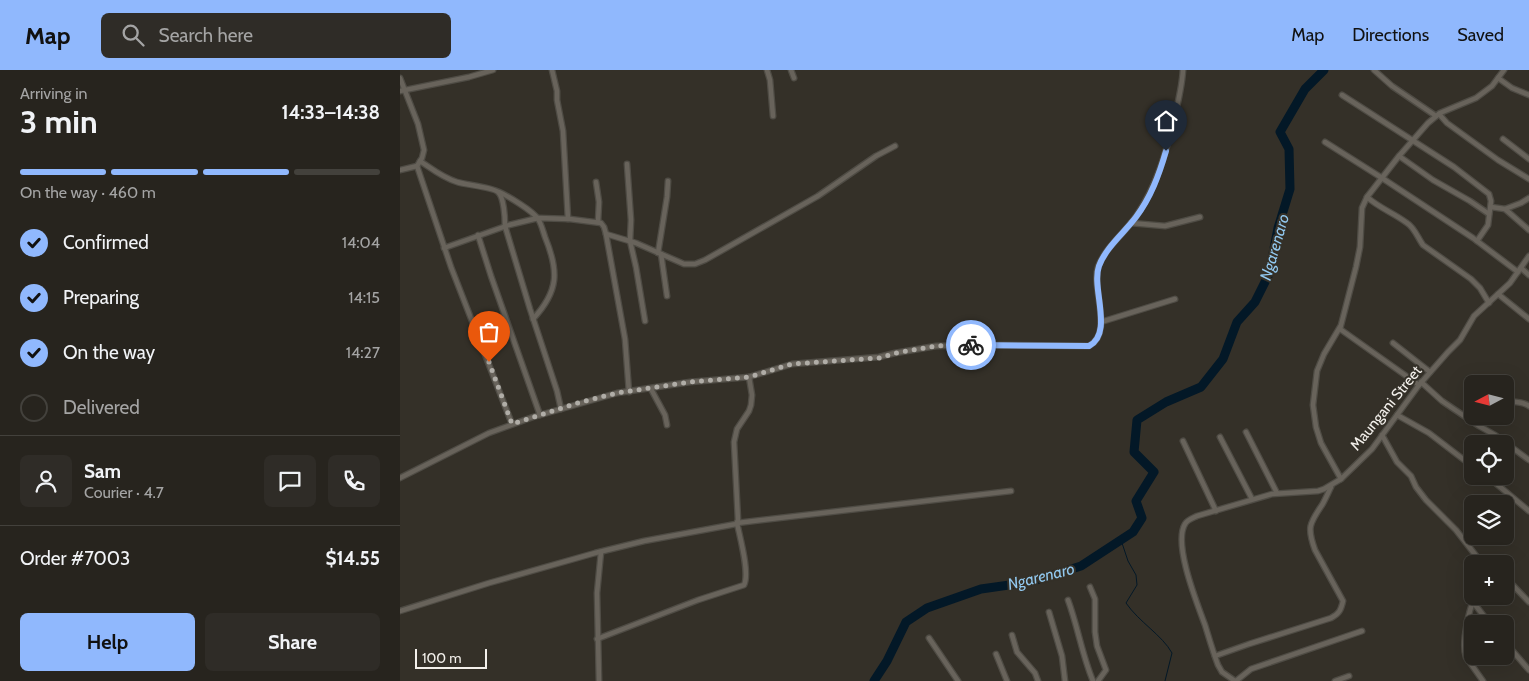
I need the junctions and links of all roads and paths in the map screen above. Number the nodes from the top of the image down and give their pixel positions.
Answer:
1 (494, 70) edge
2 (552, 70) edge
3 (767, 70) edge
4 (791, 70) edge
5 (1183, 70) edge
6 (1374, 70) edge
7 (1504, 70) edge
8 (400, 78) edge
9 (794, 78) dead end
10 (1498, 78) junction
11 (403, 90) edge
12 (1342, 95) dead end
13 (1529, 95) edge
14 (1438, 115) junction
15 (774, 116) dead end
16 (1503, 139) dead end
17 (1413, 141) junction
18 (1325, 142) dead end
19 (895, 146) dead end
20 (1399, 156) junction
21 (1529, 159) edge
22 (420, 161) junction
23 (627, 164) dead end
24 (417, 166) junction
25 (400, 170) edge
26 (1382, 178) junction
27 (1529, 179) edge
28 (668, 181) dead end
29 (596, 182) dead end
30 (498, 192) junction
31 (1368, 197) junction
32 (1529, 198) edge
33 (1491, 206) junction
34 (1505, 209) junction
35 (1489, 214) junction
36 (1200, 217) dead end
37 (538, 218) junction
38 (568, 219) junction
39 (598, 222) junction
40 (1131, 223) junction
41 (505, 226) junction
42 (1529, 230) edge
43 (606, 234) junction
44 (478, 235) junction
45 (630, 241) junction
46 (1477, 241) junction
47 (444, 248) junction
48 (660, 254) junction
49 (1529, 256) edge
50 (1519, 270) junction
51 (1529, 275) edge
52 (1498, 294) junction
53 (667, 296) dead end
54 (1175, 299) dead end
55 (1489, 303) junction
56 (533, 319) junction
57 (1529, 319) edge
58 (645, 321) dead end
59 (1100, 322) junction
60 (1340, 327) junction
61 (1393, 343) dead end
62 (1430, 372) junction
63 (749, 377) junction
64 (1420, 383) junction
65 (651, 389) junction
66 (629, 392) junction
67 (1514, 402) edge
68 (1529, 406) edge
69 (561, 408) junction
70 (540, 415) junction
71 (1397, 416) junction
72 (512, 424) junction
73 (667, 425) dead end
74 (1246, 432) dead end
75 (1382, 435) junction
76 (1220, 437) dead end
77 (1183, 441) dead end
78 (1464, 460) edge
79 (1529, 460) edge
80 (400, 478) edge
81 (1341, 479) junction
82 (1498, 485) edge
83 (1331, 486) junction
84 (1011, 491) dead end
85 (1277, 493) junction
86 (1252, 499) junction
87 (1216, 511) junction
88 (1529, 511) edge
89 (737, 523) junction
90 (601, 552) junction
91 (1475, 555) edge
92 (1090, 586) dead end
93 (1514, 586) edge
94 (1068, 600) dead end
95 (1529, 602) edge
96 (1472, 605) edge
97 (1475, 605) edge
98 (400, 611) edge
99 (1048, 612) dead end
100 (1483, 615) edge
101 (1362, 631) dead end
102 (1012, 635) dead end
103 (597, 638) junction
104 (929, 638) dead end
105 (1514, 652) edge
106 (996, 654) dead end
107 (1215, 656) junction
108 (1529, 670) edge
109 (1349, 676) dead end
110 (598, 681) edge
111 (958, 681) edge
112 (1007, 681) edge
113 (1038, 681) edge
114 (1065, 681) edge
115 (1093, 681) edge
116 (1098, 681) edge
117 (1235, 681) edge
118 (1335, 681) edge
119 (1483, 681) edge

1 - 11 street
2 - 38 street
3 - 15 street
4 - 9 street
5 - 40 street
6 - 14 street
7 - 10 street
8 - 11 street
10 - 13 street
10 - 14 street
11 - 22 street
12 - 17 street
14 - 17 street
14 - 27 street
16 - 21 street
17 - 20 street
17 - 33 street
18 - 26 street
19 - 48 street
20 - 26 street
20 - 35 street
22 - 24 street
22 - 30 street
23 - 45 street
24 - 25 street
24 - 47 street
26 - 31 street
26 - 46 street
28 - 48 street
29 - 39 street
30 - 37 street
30 - 41 street
31 - 55 street
31 - 60 street
32 - 34 street
33 - 34 street
33 - 35 street
34 - 42 street
35 - 46 street
36 - 40 street
37 - 38 street
37 - 41 street
37 - 56 street
38 - 39 street
39 - 43 street
40 - 59 street
41 - 44 street
41 - 56 street
43 - 45 street
43 - 66 street
44 - 47 street
44 - 70 street
45 - 48 street
45 - 58 street
46 - 50 street
47 - 72 street
48 - 53 street
49 - 50 street, Maungani Street
50 - 51 street
50 - 52 street, Maungani Street
52 - 55 street, Maungani Street
52 - 57 street
54 - 59 street
55 - 62 street, Maungani Street
56 - 69 street
59 - 63 street
60 - 64 street
60 - 81 street
61 - 62 street
62 - 64 street, Maungani Street
63 - 65 street
63 - 89 street
64 - 71 street, Maungani Street
64 - 79 street
65 - 66 street
65 - 73 street
66 - 69 street
67 - 68 street
69 - 70 street
70 - 72 street
71 - 75 street, Maungani Street
71 - 78 street
72 - 80 street
74 - 85 street
75 - 81 street, Maungani Street
75 - 91 street
76 - 86 street
77 - 87 street
81 - 83 street, Maungani Street
82 - 88 street
83 - 85 street, Maungani Street
83 - 107 street
84 - 89 street
85 - 86 street, Maungani Street
86 - 87 street, Maungani Street
87 - 107 street, Maungani Street
89 - 90 street
89 - 103 street
90 - 98 street
90 - 103 street
92 - 116 street
93 - 95 street
94 - 115 street
96 - 119 street
97 - 100 street
99 - 114 street
101 - 117 street
102 - 113 street
103 - 110 street
104 - 111 street
105 - 108 street
106 - 112 street
107 - 117 street, Maungani Street
109 - 118 street

